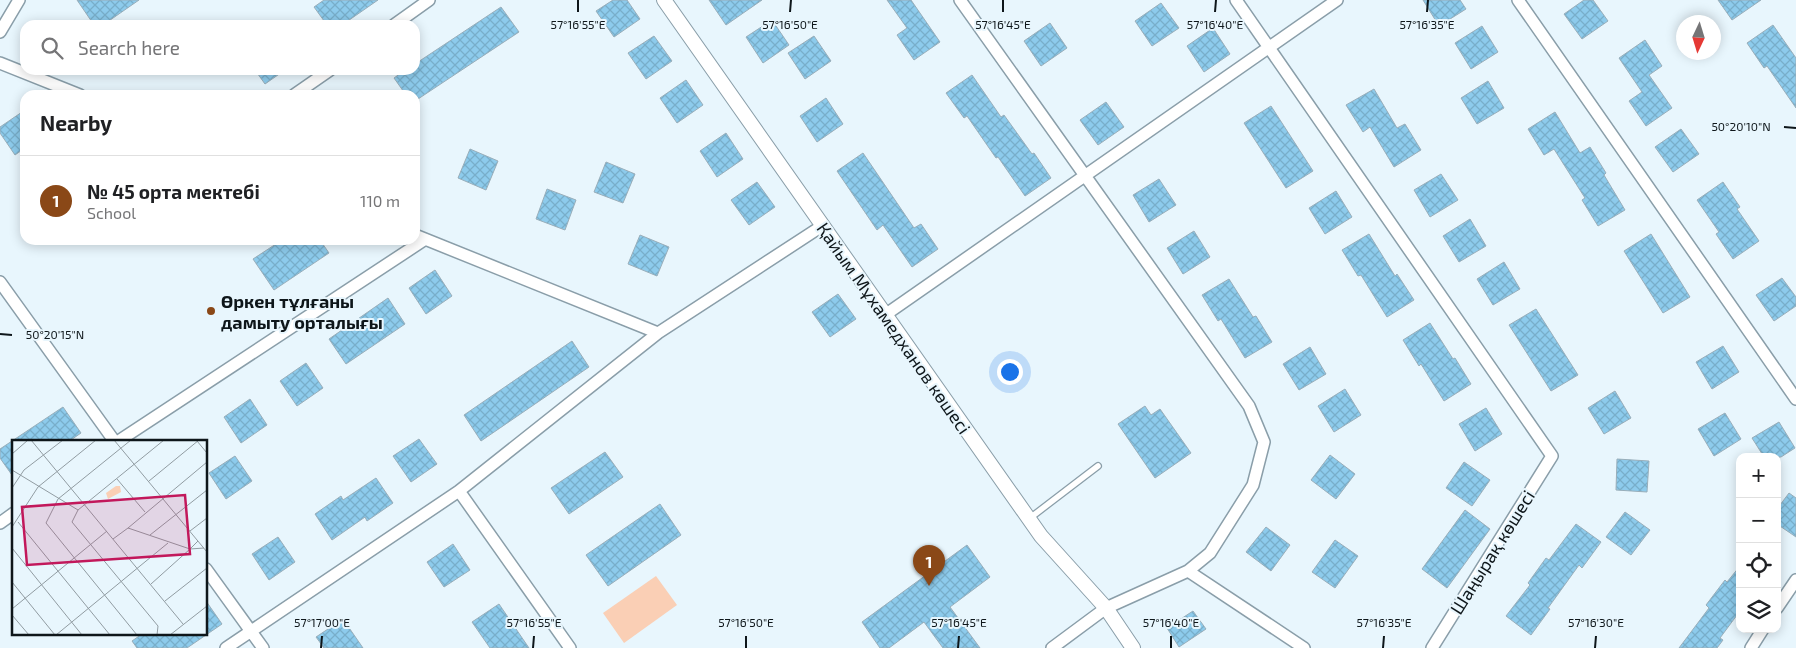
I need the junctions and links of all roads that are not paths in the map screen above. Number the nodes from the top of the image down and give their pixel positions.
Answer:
1 (19, 0) edge
2 (429, 0) edge
3 (664, 0) edge
4 (960, 0) edge
5 (1236, 0) edge
6 (1337, 0) edge
7 (1518, 0) edge
8 (401, 20) edge
9 (0, 32) edge
10 (1269, 47) junction
11 (0, 63) edge
12 (20, 71) edge
13 (30, 75) edge
14 (323, 75) edge
15 (68, 90) edge
16 (301, 90) edge
17 (1085, 175) junction
18 (822, 226) junction
19 (420, 238) edge
20 (409, 245) edge
21 (0, 282) edge
22 (885, 315) junction
23 (658, 333) junction
24 (1796, 399) edge
25 (115, 440) edge
26 (119, 440) edge
27 (1098, 466) dead end
28 (459, 491) junction
29 (12, 515) edge
30 (1028, 519) junction
31 (0, 523) edge
32 (1188, 571) junction
33 (208, 572) edge
34 (1796, 580) edge
35 (1781, 602) edge
36 (1106, 608) junction
37 (251, 630) junction
38 (1760, 633) edge
39 (226, 648) edge
40 (263, 648) edge
41 (570, 648) edge
42 (1052, 648) edge
43 (1133, 648) edge
44 (1304, 648) edge
45 (1432, 648) edge
46 (1750, 648) edge

1 - 9 street
2 - 8 street
3 - 18 street, Қайым Мұхамедханов көшесі
4 - 17 street
5 - 10 street
6 - 10 street
7 - 24 street
10 - 17 street
10 - 45 street, Шаңырақ көшесі
11 - 12 street
13 - 15 street
14 - 16 street
17 - 22 street
17 - 32 street
18 - 22 street, Қайым Мұхамедханов көшесі
18 - 23 street
19 - 23 street
20 - 26 street
21 - 25 street
22 - 30 street, Қайым Мұхамедханов көшесі
23 - 28 street
27 - 30 lane
28 - 37 street
28 - 41 street
29 - 31 street
30 - 36 street, Қайым Мұхамедханов көшесі
32 - 36 street
32 - 44 street
33 - 37 street
34 - 35 street
36 - 42 street
36 - 43 street, Қайым Мұхамедханов көшесі
37 - 39 street
37 - 40 street
38 - 46 street

